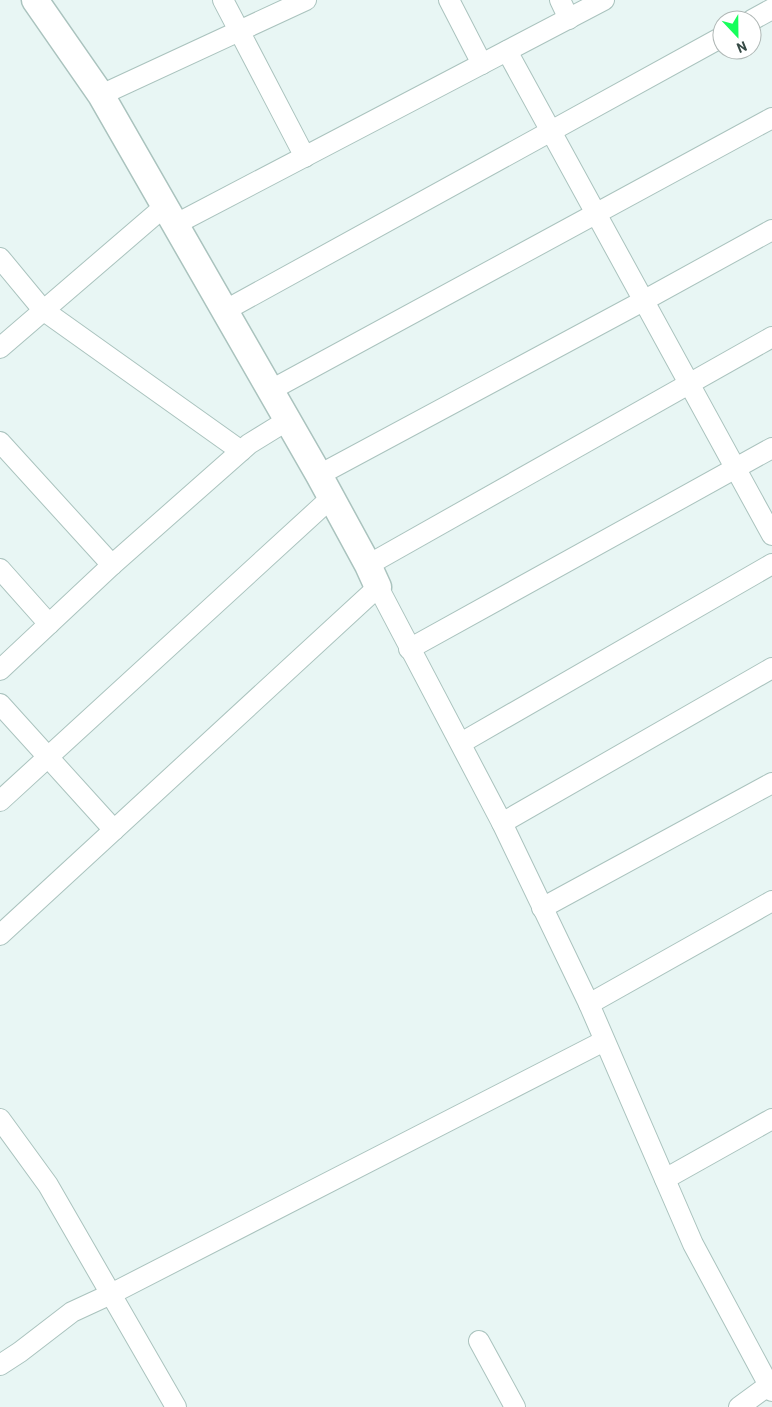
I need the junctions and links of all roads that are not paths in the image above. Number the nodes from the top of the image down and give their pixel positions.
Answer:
1 (35, 0) edge
2 (223, 0) edge
3 (306, 0) edge
4 (449, 0) edge
5 (560, 0) edge
6 (604, 0) edge
7 (569, 18) junction
8 (239, 31) junction
9 (712, 42) edge
10 (507, 51) junction
11 (482, 64) junction
12 (101, 95) junction
13 (772, 118) edge
14 (550, 131) junction
15 (305, 157) junction
16 (596, 214) junction
17 (170, 215) junction
18 (772, 230) edge
19 (0, 258) edge
20 (644, 301) junction
21 (43, 310) junction
22 (224, 310) junction
23 (772, 337) edge
24 (2, 344) edge
25 (689, 384) junction
26 (271, 390) junction
27 (288, 420) junction
28 (0, 442) edge
29 (772, 448) edge
30 (241, 451) junction
31 (736, 468) junction
32 (319, 475) junction
33 (332, 497) junction
34 (772, 536) edge
35 (772, 564) edge
36 (112, 565) junction
37 (0, 569) edge
38 (373, 576) junction
39 (49, 624) junction
40 (409, 649) junction
41 (772, 668) edge
42 (0, 670) edge
43 (0, 704) edge
44 (461, 743) junction
45 (48, 757) junction
46 (772, 783) edge
47 (0, 801) edge
48 (502, 823) junction
49 (114, 830) junction
50 (772, 901) edge
51 (542, 908) junction
52 (0, 935) edge
53 (589, 1004) junction
54 (604, 1041) junction
55 (0, 1119) edge
56 (772, 1119) edge
57 (664, 1179) junction
58 (111, 1294) junction
59 (479, 1341) dead end
60 (0, 1365) edge
61 (770, 1388) edge
62 (176, 1407) edge
63 (515, 1407) edge
64 (738, 1407) edge

1 - 12 street
2 - 8 street
3 - 8 street
4 - 11 street
5 - 7 street
6 - 7 street
7 - 10 street
8 - 12 street
8 - 15 street
9 - 14 street
10 - 11 street
10 - 14 street
11 - 15 street
12 - 17 street
13 - 16 street
14 - 16 street
14 - 22 street
15 - 17 street
16 - 20 street
16 - 26 street
17 - 21 street
17 - 22 street
18 - 20 street
19 - 21 street
20 - 25 street
20 - 32 street
21 - 24 street
21 - 30 street
22 - 26 street
23 - 25 street
25 - 31 street
25 - 38 street
26 - 27 street
27 - 30 street
27 - 32 street
28 - 36 street
29 - 31 street
30 - 36 street
31 - 34 street
31 - 40 street
32 - 33 street
33 - 38 street
33 - 45 street
35 - 44 street
36 - 39 street
37 - 39 street
38 - 40 street
38 - 49 street
39 - 42 street
40 - 44 street
41 - 48 street
43 - 45 street
44 - 48 street
45 - 47 street
45 - 49 street
46 - 51 street
48 - 51 street
49 - 52 street
50 - 53 street
51 - 53 street
53 - 54 street
54 - 57 street
54 - 58 street
55 - 58 street
56 - 57 street
57 - 61 street
58 - 60 street
58 - 62 street
59 - 63 street
61 - 64 street

